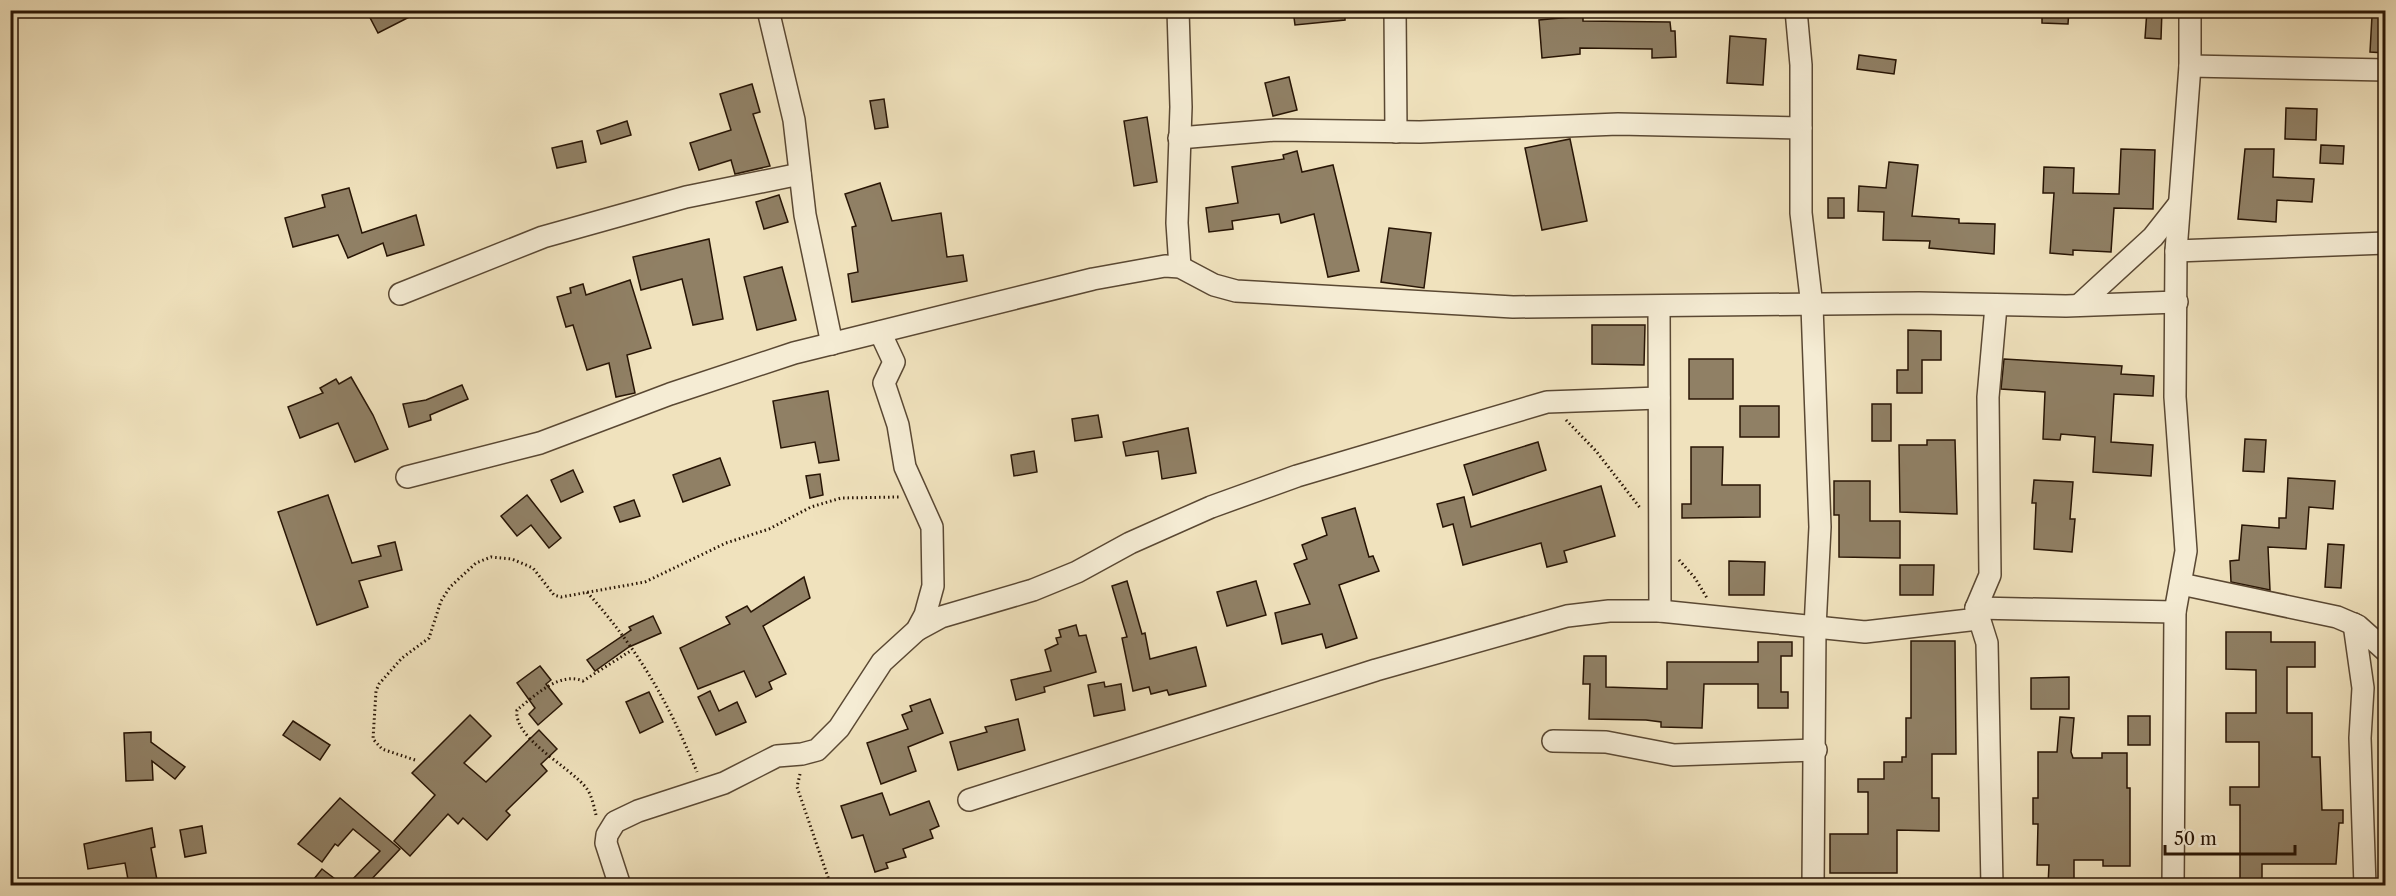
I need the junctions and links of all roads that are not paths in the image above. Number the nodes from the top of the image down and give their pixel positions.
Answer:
1 (768, 10) edge
2 (1178, 10) edge
3 (1395, 10) edge
4 (1796, 10) edge
5 (2190, 10) edge
6 (2190, 66) junction
7 (2385, 70) edge
8 (1801, 128) junction
9 (1396, 132) junction
10 (1179, 138) junction
11 (800, 174) junction
12 (2179, 204) junction
13 (2385, 243) edge
14 (2176, 251) junction
15 (1180, 267) junction
16 (400, 294) dead end
17 (2177, 302) junction
18 (2079, 305) junction
19 (1812, 306) junction
20 (1996, 306) junction
21 (1659, 307) junction
22 (880, 332) junction
23 (832, 344) junction
24 (1659, 398) junction
25 (407, 477) dead end
26 (2181, 584) junction
27 (1660, 611) junction
28 (2175, 612) junction
29 (1977, 614) junction
30 (2354, 624) junction
31 (1815, 628) junction
32 (917, 630) junction
33 (2385, 651) edge
34 (1553, 741) dead end
35 (1816, 750) junction
36 (969, 800) dead end
37 (620, 885) edge
38 (1813, 885) edge
39 (1992, 885) edge
40 (2173, 885) edge
41 (2365, 885) edge

1 - 11 street
2 - 10 street
3 - 9 street
4 - 8 street
5 - 6 street
6 - 7 street
6 - 12 street
8 - 9 street
8 - 19 street
9 - 10 street
10 - 15 street
11 - 16 street
11 - 23 street
12 - 14 street
12 - 18 street
13 - 14 street
14 - 17 street
15 - 21 street
15 - 22 street
17 - 18 street
17 - 26 street
18 - 20 street
19 - 20 street
19 - 21 street
19 - 31 street
20 - 29 street
21 - 24 street
22 - 23 street
22 - 32 street
23 - 25 street
24 - 27 street
24 - 32 street
26 - 28 street
26 - 30 street
27 - 31 street
27 - 36 street
28 - 29 street
28 - 40 street
29 - 31 street
29 - 39 street
30 - 33 street
30 - 41 street
31 - 35 street
32 - 37 street
34 - 35 street
35 - 38 street

